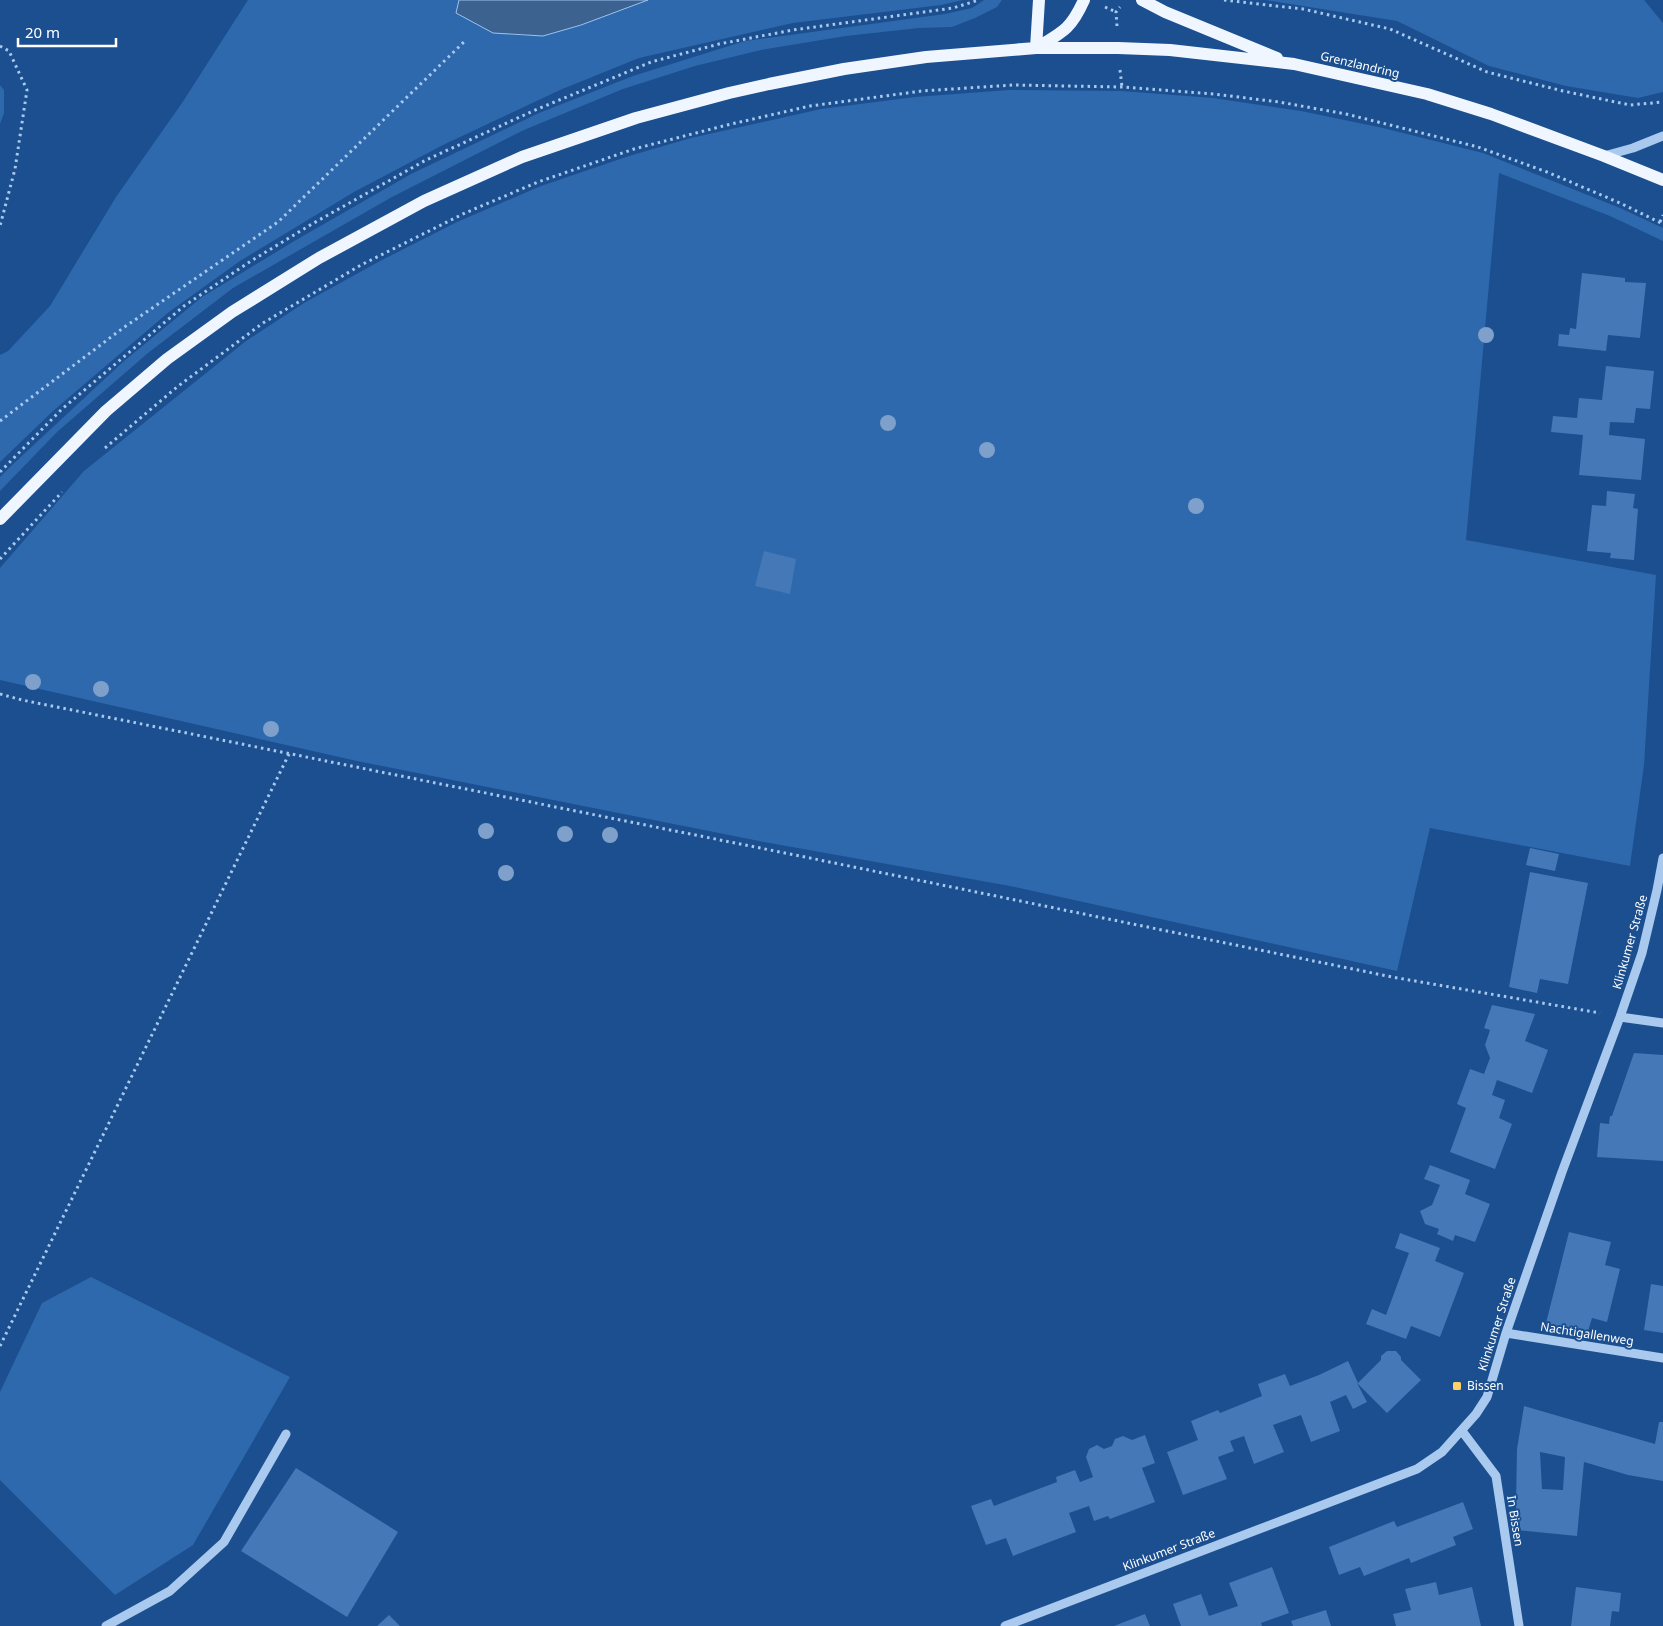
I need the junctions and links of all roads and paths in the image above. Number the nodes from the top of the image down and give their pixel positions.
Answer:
1 (1040, 0) edge
2 (1084, 0) edge
3 (1142, 0) edge
4 (1224, 0) edge
5 (466, 40) dead end
6 (0, 46) edge
7 (1036, 48) junction
8 (1294, 64) junction
9 (1663, 102) edge
10 (1663, 136) edge
11 (1604, 156) junction
12 (1663, 180) edge
13 (1663, 215) edge
14 (1661, 223) edge
15 (0, 226) edge
16 (0, 421) edge
17 (103, 450) dead end
18 (64, 491) dead end
19 (0, 519) edge
20 (0, 559) edge
21 (0, 694) edge
22 (289, 754) junction
23 (1663, 858) edge
24 (1620, 1016) junction
25 (1663, 1023) edge
26 (1506, 1333) junction
27 (0, 1346) edge
28 (1663, 1358) edge
29 (1462, 1431) junction
30 (286, 1434) dead end
31 (106, 1626) edge
32 (1005, 1626) edge
33 (1520, 1626) edge

1 - 7 main road
2 - 7 main road
3 - 8 main road
4 - 9 path
5 - 16 path
6 - 15 path
7 - 8 main road, Grenzlandring
7 - 19 main road, Grenzlandring
8 - 11 main road, Grenzlandring
10 - 11 street
11 - 12 main road, Grenzlandring
13 - 14 path
14 - 17 path
18 - 20 path
21 - 22 path
22 - 24 path
22 - 27 path
23 - 24 street, Klinkumer Straße
24 - 25 street
24 - 26 street, Klinkumer Straße
26 - 28 street, Nachtigallenweg
26 - 29 street, Klinkumer Straße
29 - 32 street, Klinkumer Straße
29 - 33 street, In Bissen
30 - 31 street

